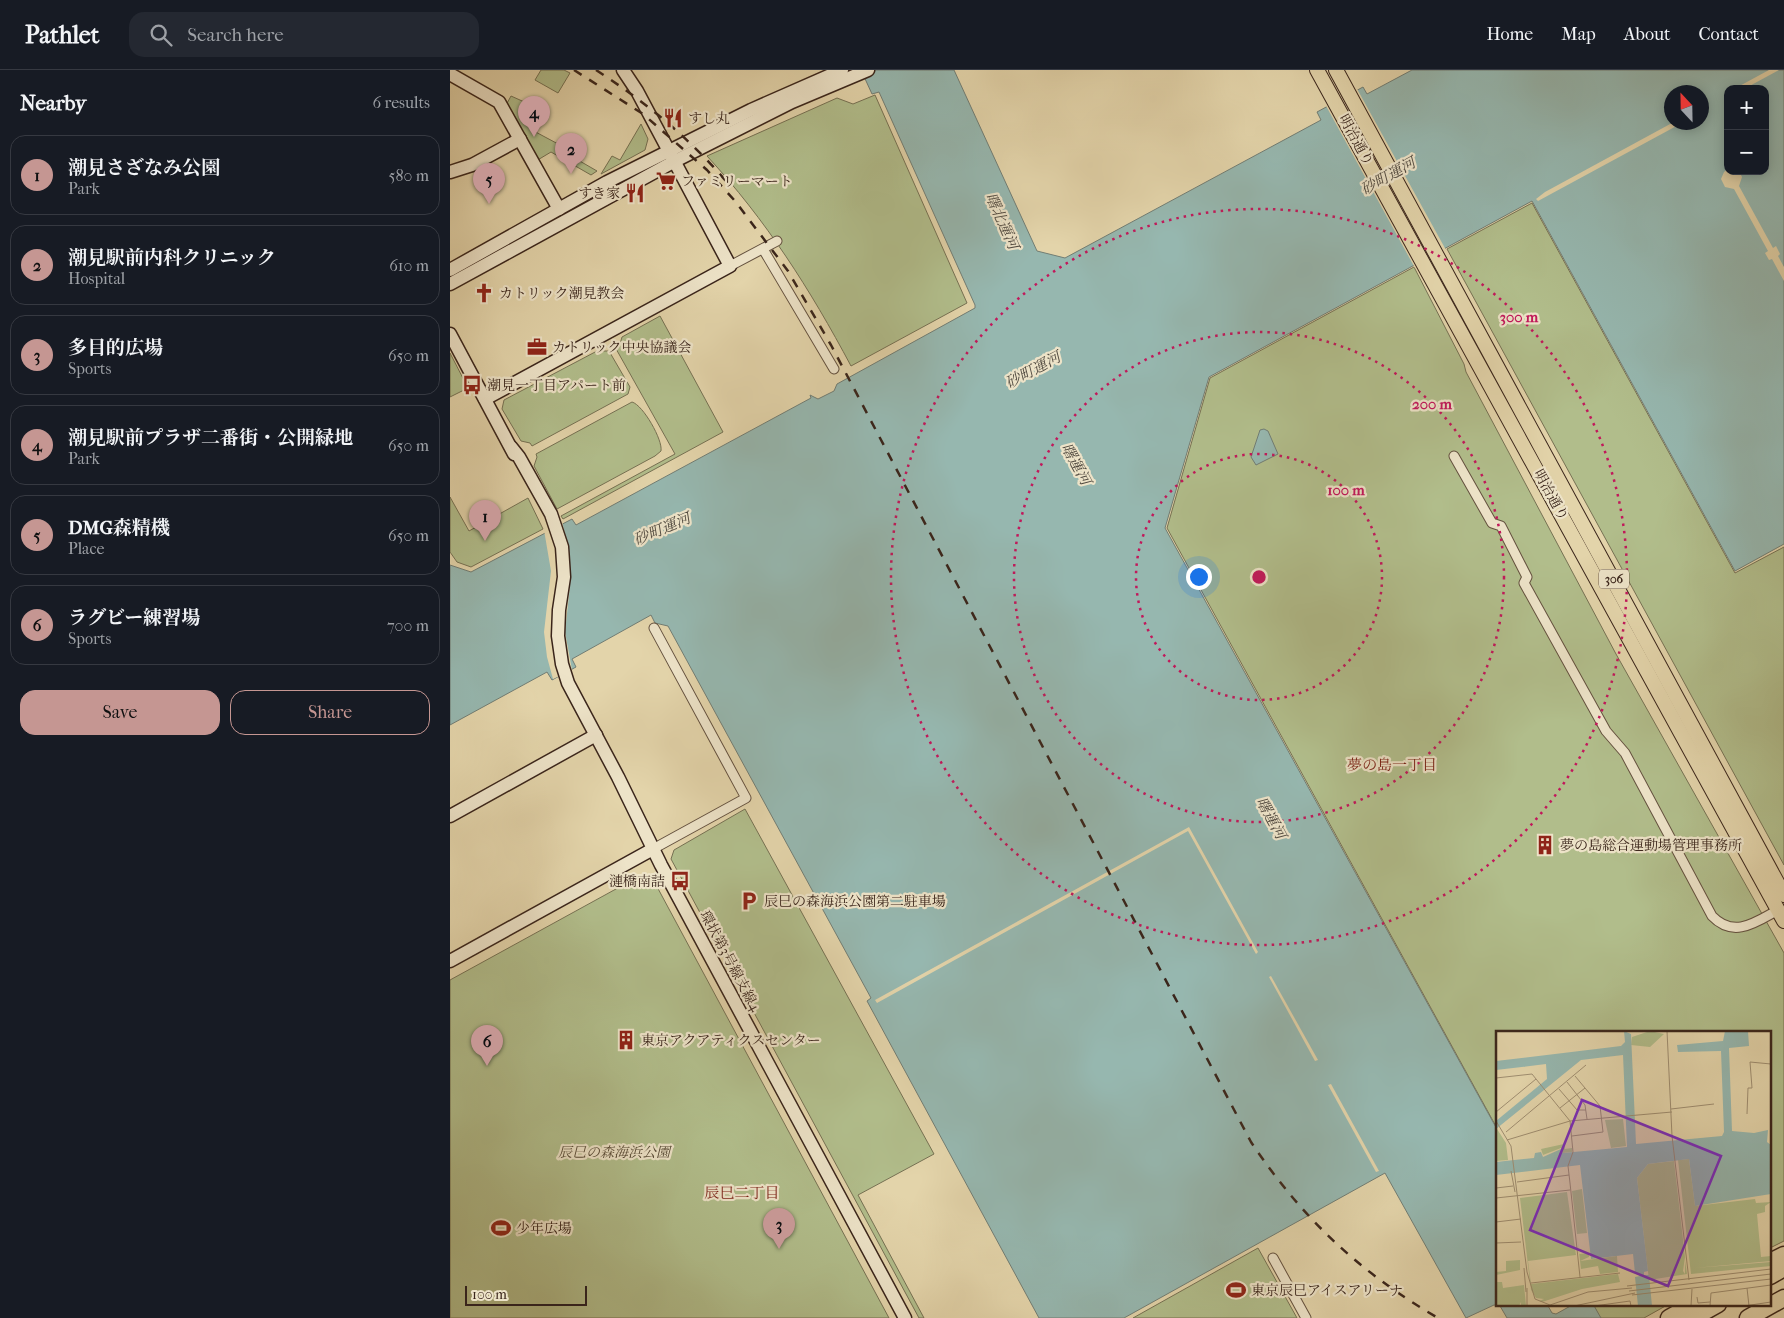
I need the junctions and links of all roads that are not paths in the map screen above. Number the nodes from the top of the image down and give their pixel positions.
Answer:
1 (623, 70) edge
2 (868, 70) edge
3 (1317, 70) edge
4 (847, 73) edge
5 (450, 74) edge
6 (1338, 74) edge
7 (520, 139) junction
8 (672, 156) junction
9 (450, 172) edge
10 (559, 209) junction
11 (777, 241) dead end
12 (763, 248) junction
13 (730, 266) junction
14 (450, 270) edge
15 (450, 284) edge
16 (450, 334) edge
17 (834, 369) dead end
18 (485, 399) junction
19 (1454, 456) dead end
20 (654, 628) dead end
21 (594, 737) junction
22 (450, 816) edge
23 (653, 849) junction
24 (1784, 894) edge
25 (1781, 915) edge
26 (450, 961) edge
27 (1784, 1255) edge
28 (1273, 1258) dead end
29 (1772, 1261) edge
30 (1784, 1268) edge
31 (1772, 1275) edge
32 (1784, 1298) edge
33 (1772, 1305) edge
34 (1690, 1306) edge
35 (1714, 1306) edge
36 (1770, 1306) edge
37 (905, 1318) edge
38 (1306, 1318) edge
39 (1669, 1318) edge
40 (1693, 1318) edge
41 (1748, 1318) edge

1 - 8 street
2 - 4 street
3 - 25 main road, 明治通り / 306
4 - 8 street
5 - 7 street
6 - 24 main road, 明治通り / 306
7 - 9 street
7 - 10 street
8 - 10 street
8 - 13 street
8 - 15 street
10 - 14 street
11 - 12 street
12 - 13 street
12 - 17 street
13 - 18 street
16 - 18 street, 環状第3号線支線4
18 - 21 street, 環状第3号線支線4
19 - 25 street
20 - 23 street
21 - 22 street
21 - 23 street, 環状第3号線支線4
23 - 26 street
23 - 37 street, 環状第3号線支線4
27 - 29 highway
28 - 38 street
30 - 31 highway
32 - 33 highway
34 - 39 highway
35 - 40 highway
36 - 41 highway

